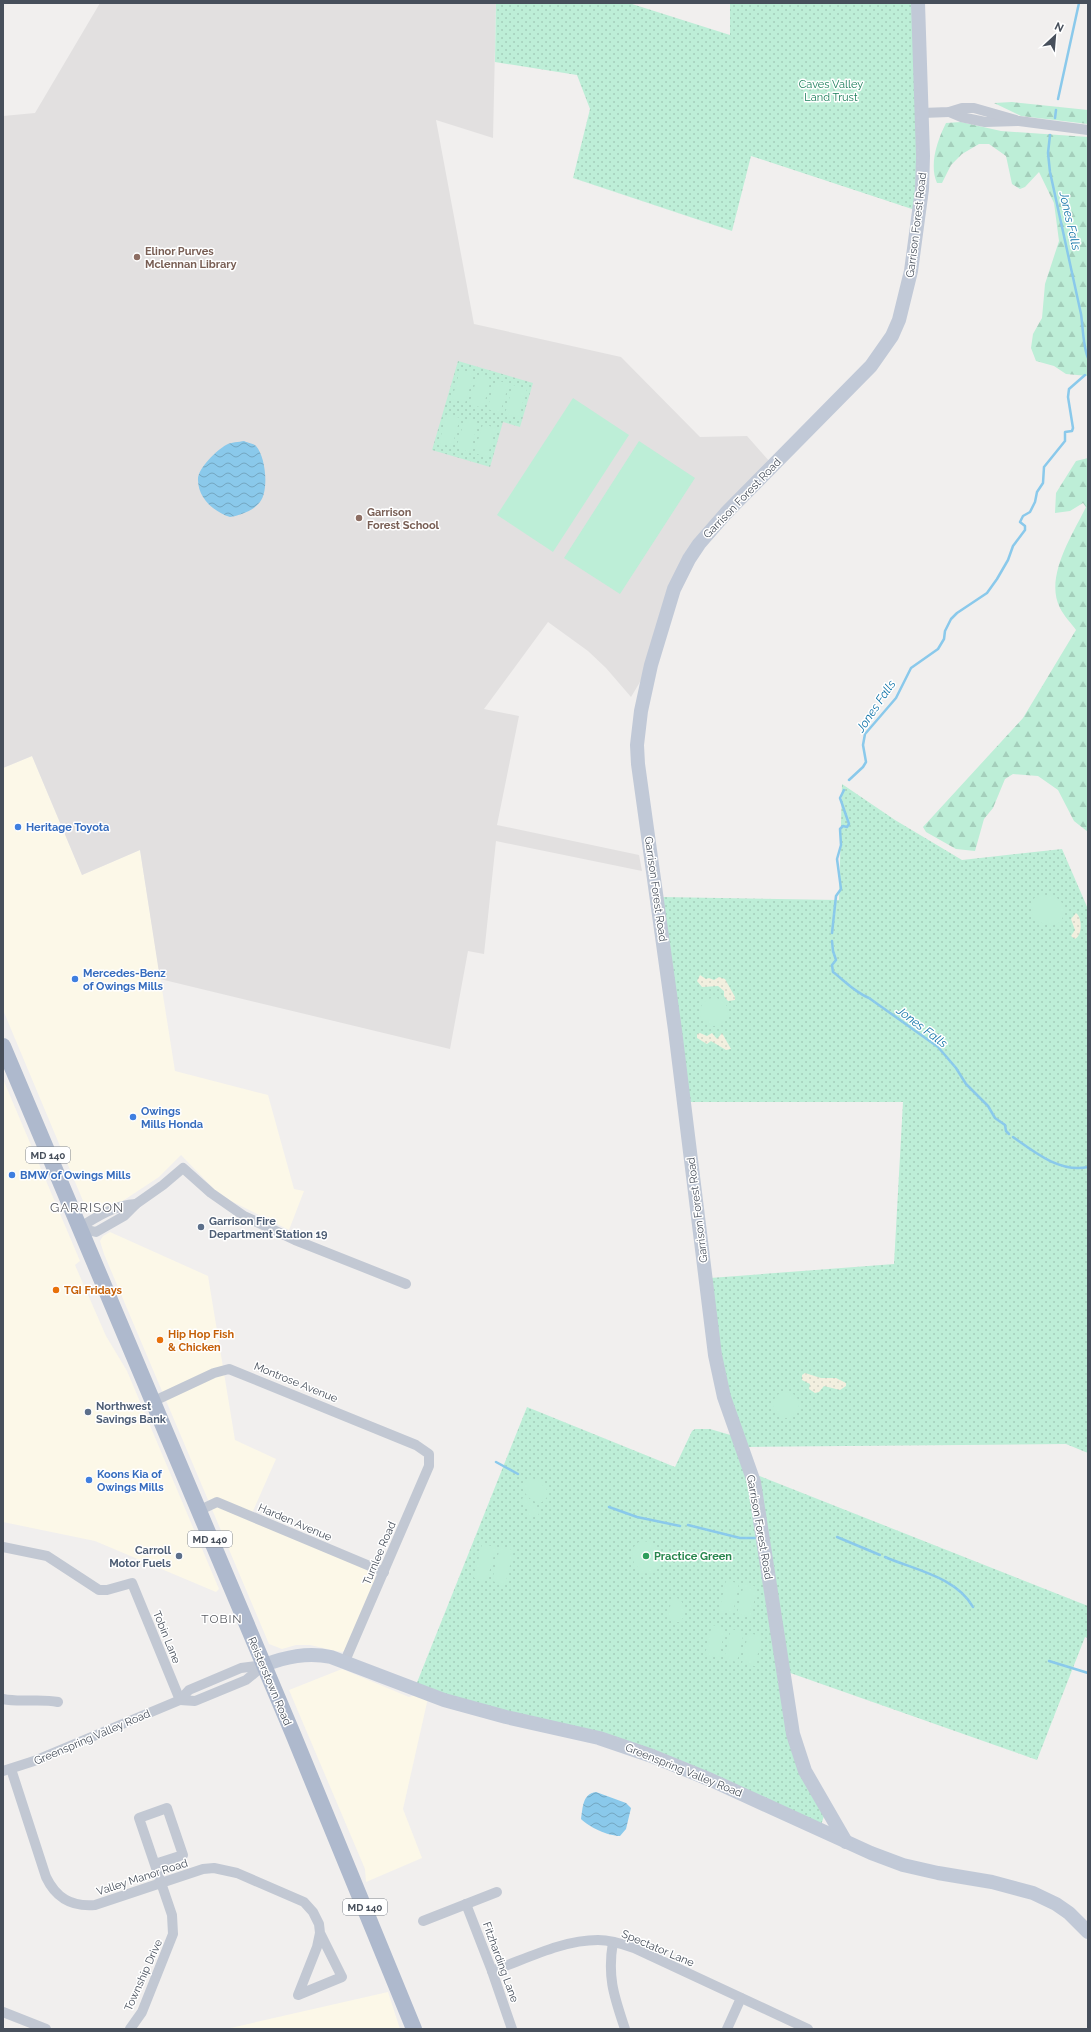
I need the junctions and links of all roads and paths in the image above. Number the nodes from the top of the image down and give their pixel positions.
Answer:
1 (918, 3) edge
2 (922, 113) junction
3 (1088, 130) edge
4 (3, 1046) edge
5 (79, 1228) junction
6 (406, 1284) dead end
7 (152, 1402) junction
8 (429, 1454) joint
9 (198, 1511) junction
10 (3, 1547) edge
11 (384, 1572) junction
12 (345, 1661) junction
13 (264, 1665) junction
14 (3, 1699) edge
15 (180, 1700) junction
16 (58, 1702) dead end
17 (7, 1770) edge
18 (846, 1842) junction
19 (155, 1864) junction
20 (161, 1883) junction
21 (497, 1892) dead end
22 (466, 1904) junction
23 (423, 1921) dead end
24 (1088, 1932) edge
25 (320, 1933) junction
26 (612, 1942) junction
27 (492, 1971) junction
28 (741, 1998) junction
29 (3, 2012) edge
30 (46, 2029) edge
31 (130, 2029) edge
32 (414, 2029) edge
33 (512, 2029) edge
34 (626, 2029) edge
35 (727, 2029) edge
36 (808, 2029) edge

1 - 2 main road, Garrison Forest Road
2 - 3 street
2 - 18 main road, Garrison Forest Road
4 - 5 main road, Reisterstown Road / MD 140
5 - 6 street
5 - 7 main road, Reisterstown Road / MD 140
7 - 8 street, Montrose Avenue
7 - 9 main road, Reisterstown Road / MD 140
8 - 11 street, Turnlee Road
9 - 11 street, Harden Avenue
9 - 13 main road, Reisterstown Road / MD 140
10 - 15 street, Tobin Lane
11 - 12 street, Turnlee Road
12 - 13 main road, Greenspring Valley Road
12 - 18 main road, Greenspring Valley Road
13 - 15 street, Greenspring Valley Road
13 - 32 main road, Reisterstown Road / MD 140
14 - 16 street
15 - 17 street, Greenspring Valley Road
17 - 20 street, Valley Manor Road
18 - 24 main road, Greenspring Valley Road
19 - 19 street, Township Drive
19 - 20 street, Township Drive
20 - 25 street, Valley Manor Road
20 - 31 street, Township Drive
21 - 22 street
22 - 23 street
22 - 27 street, Fitzharding Lane
25 - 25 street, Valley Manor Road
26 - 27 street, Spectator Lane
26 - 28 street, Spectator Lane
26 - 34 street
27 - 33 street, Fitzharding Lane
28 - 35 street
28 - 36 street, Spectator Lane
29 - 30 street

